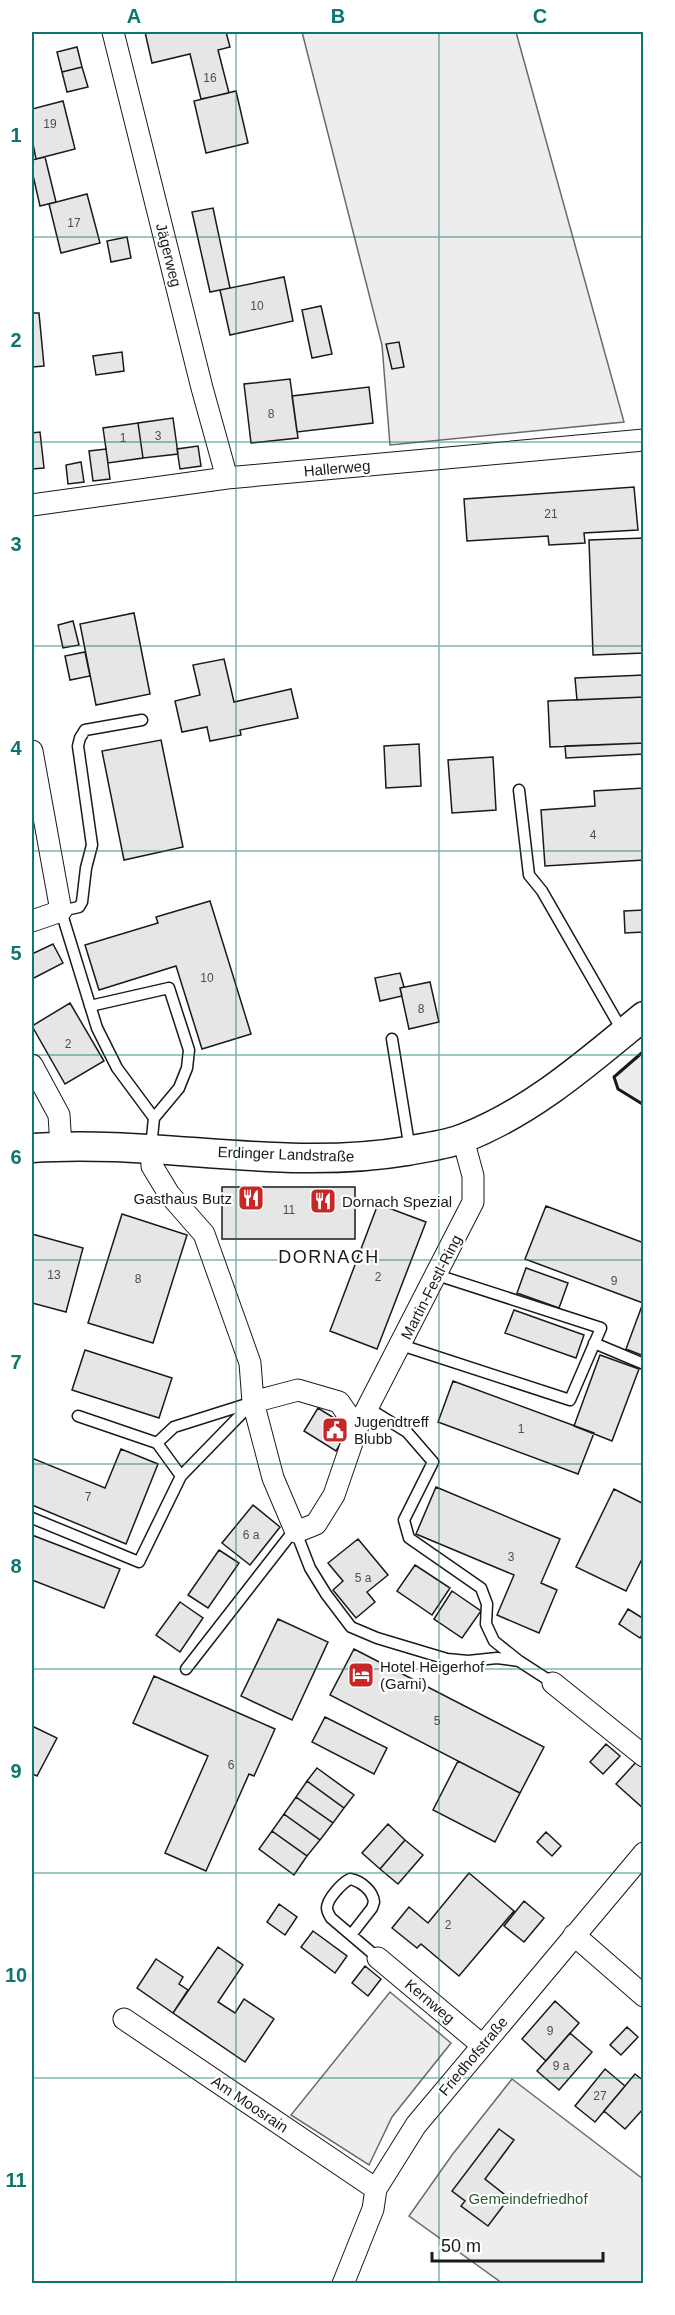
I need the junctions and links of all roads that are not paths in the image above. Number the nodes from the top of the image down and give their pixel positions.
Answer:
1 (113, 32) edge
2 (644, 440) edge
3 (227, 478) junction
4 (32, 505) edge
5 (142, 720) dead end
6 (32, 751) edge
7 (519, 790) dead end
8 (61, 911) junction
9 (32, 921) edge
10 (90, 1006) junction
11 (633, 1024) edge
12 (392, 1039) dead end
13 (32, 1065) edge
14 (154, 1118) junction
15 (463, 1139) junction
16 (61, 1146) junction
17 (32, 1148) edge
18 (151, 1148) junction
19 (410, 1150) junction
20 (437, 1275) junction
21 (594, 1343) junction
22 (401, 1345) junction
23 (644, 1364) edge
24 (253, 1402) junction
25 (368, 1408) junction
26 (78, 1416) dead end
27 (357, 1428) junction
28 (157, 1443) junction
29 (181, 1476) junction
30 (32, 1518) edge
31 (295, 1530) junction
32 (519, 1661) junction
33 (186, 1669) dead end
34 (553, 1683) joint
35 (644, 1756) edge
36 (644, 1853) edge
37 (351, 1935) junction
38 (574, 1935) junction
39 (378, 1958) joint
40 (644, 1996) edge
41 (124, 2019) dead end
42 (482, 2045) junction
43 (376, 2189) junction
44 (344, 2283) edge

1 - 3 street, Jägerweg
2 - 3 street, Hallerweg
3 - 4 street, Hallerweg
5 - 8 lane
6 - 8 street
7 - 11 lane
8 - 9 street
8 - 10 lane
10 - 14 lane
10 - 14 lane
11 - 15 street, Erdinger Landstraße
12 - 19 lane
13 - 16 street
14 - 18 lane
15 - 19 street, Erdinger Landstraße
15 - 20 street, Martin-Festl-Ring
16 - 17 street, Erdinger Landstraße
16 - 18 street, Erdinger Landstraße
18 - 19 street, Erdinger Landstraße
18 - 24 street
20 - 21 lane
20 - 22 street, Martin-Festl-Ring
21 - 22 lane
21 - 23 lane
22 - 25 street, Martin-Festl-Ring
24 - 27 street
24 - 28 lane
24 - 29 lane
24 - 31 street
25 - 27 street, Martin-Festl-Ring
25 - 32 lane
26 - 28 lane
27 - 31 street, Martin-Festl-Ring
28 - 29 lane
29 - 30 lane
31 - 32 lane
31 - 33 lane
32 - 34 lane
34 - 35 street
36 - 38 street, Friedhofstraße
37 - 37 lane
37 - 39 lane
38 - 40 street
38 - 42 street, Friedhofstraße
39 - 42 street, Kernweg
41 - 43 street, Am Moosrain
42 - 43 street, Friedhofstraße
43 - 44 street, Friedhofstraße

